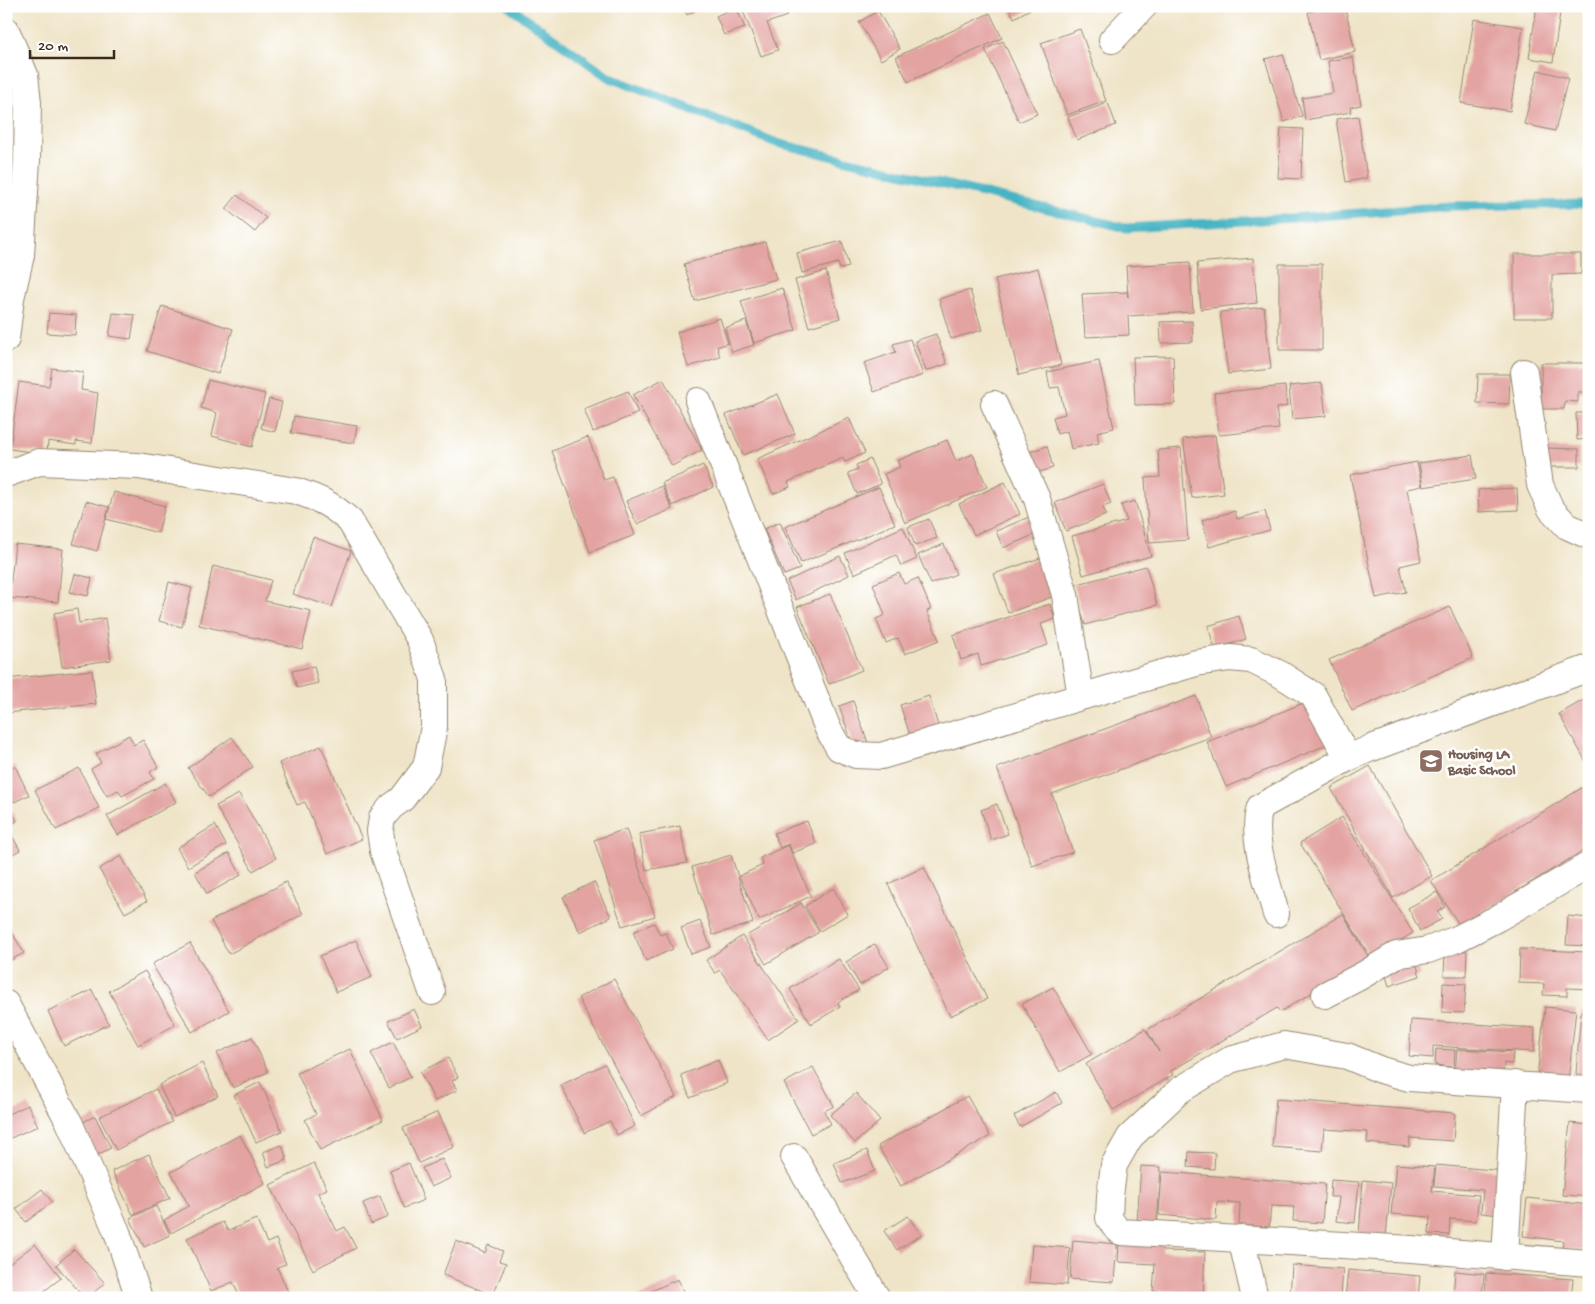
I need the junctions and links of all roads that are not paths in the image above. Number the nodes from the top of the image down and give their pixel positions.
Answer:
1 (1144, 6) edge
2 (6, 30) edge
3 (1112, 40) dead end
4 (6, 339) edge
5 (1524, 372) dead end
6 (698, 401) dead end
7 (994, 404) dead end
8 (6, 474) edge
9 (1589, 536) edge
10 (1588, 670) edge
11 (1081, 697) junction
12 (1348, 758) junction
13 (1589, 865) edge
14 (1276, 914) dead end
15 (432, 992) dead end
16 (1325, 995) dead end
17 (7, 1006) edge
18 (1515, 1084) junction
19 (1589, 1090) edge
20 (794, 1157) dead end
21 (1241, 1238) junction
22 (1505, 1257) junction
23 (1589, 1263) edge
24 (139, 1298) edge
25 (877, 1298) edge
26 (1255, 1298) edge

1 - 3 street
2 - 4 street
5 - 9 street
6 - 11 street
7 - 11 street
8 - 15 street
10 - 12 street
11 - 12 street
12 - 14 street
13 - 16 street
17 - 24 street
18 - 19 street
18 - 21 street
18 - 22 street
20 - 25 street
21 - 22 street
21 - 26 street
22 - 23 street

